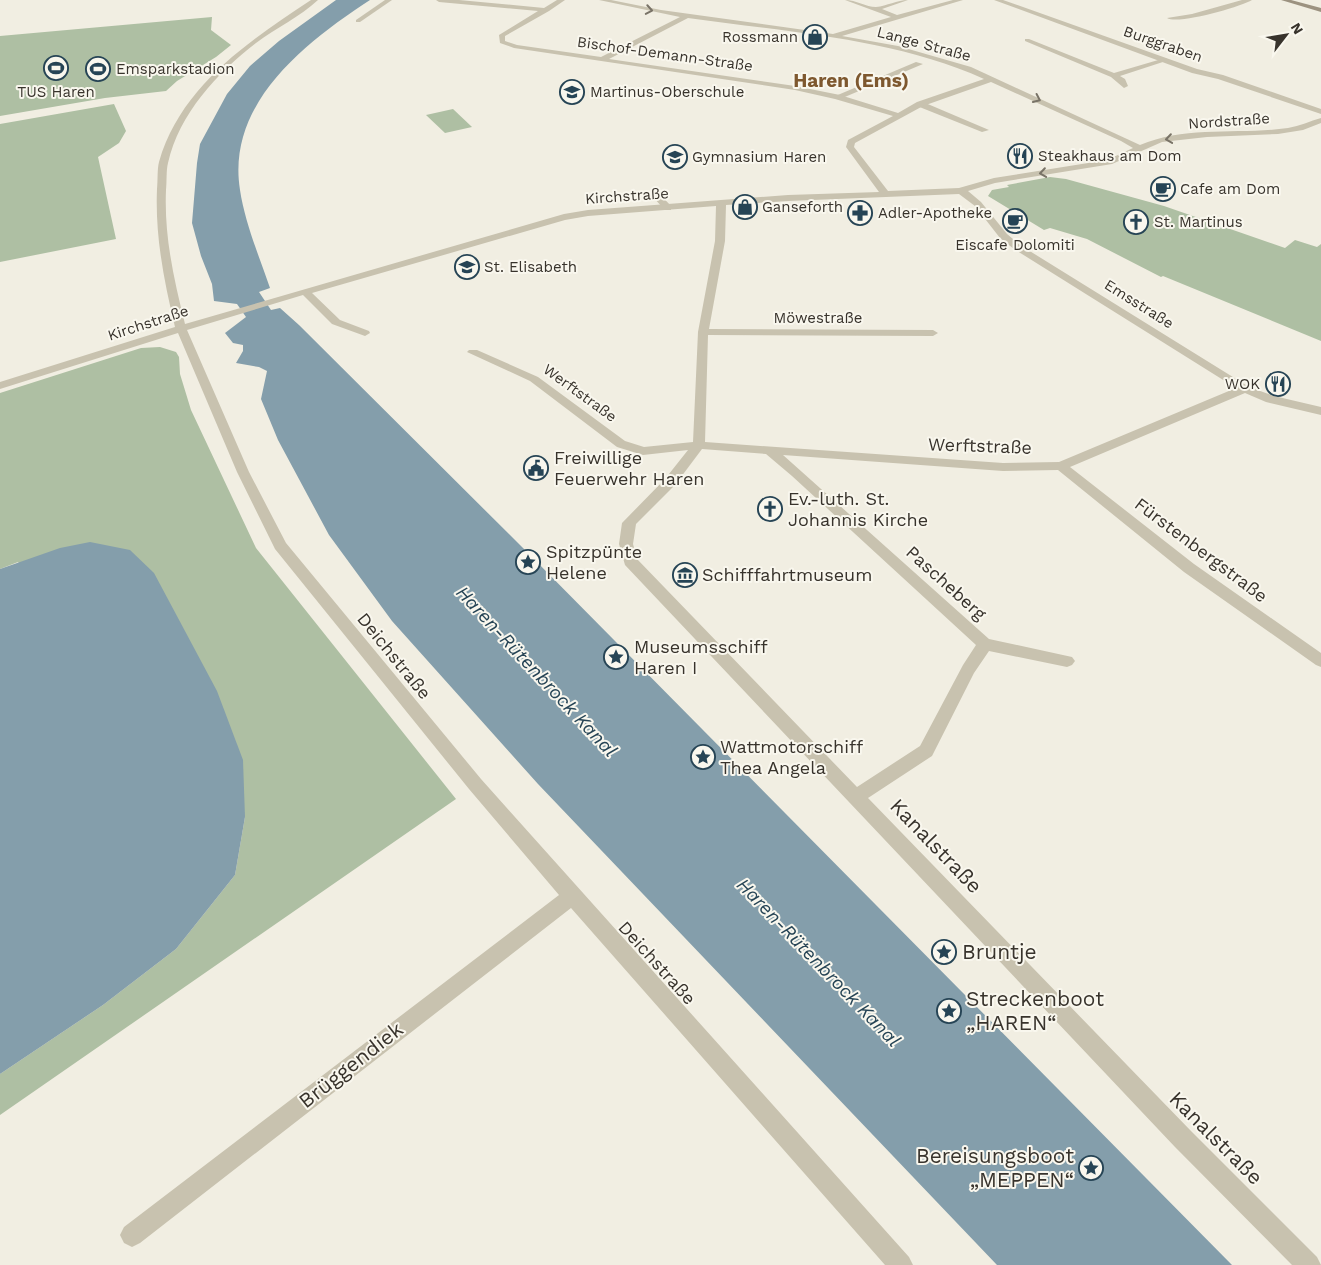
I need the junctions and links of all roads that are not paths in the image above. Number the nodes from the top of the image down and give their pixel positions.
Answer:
1 (315, 0) edge
2 (389, 0) edge
3 (439, 0) edge
4 (562, 0) edge
5 (602, 0) edge
6 (848, 0) edge
7 (905, 0) edge
8 (960, 0) edge
9 (996, 0) edge
10 (1249, 0) edge
11 (1284, 0) edge
12 (460, 1) edge
13 (876, 9) junction
14 (546, 10) junction
15 (1321, 10) edge
16 (688, 15) junction
17 (895, 16) junction
18 (1170, 18) dead end
19 (358, 21) dead end
20 (832, 36) junction
21 (1027, 40) dead end
22 (603, 59) junction
23 (1165, 60) junction
24 (919, 64) dead end
25 (1114, 75) junction
26 (992, 79) junction
27 (1124, 86) dead end
28 (837, 97) junction
29 (920, 104) junction
30 (1321, 112) edge
31 (898, 115) junction
32 (1321, 120) edge
33 (985, 130) dead end
34 (1138, 147) junction
35 (960, 191) junction
36 (654, 193) dead end
37 (885, 193) junction
38 (721, 204) junction
39 (668, 208) junction
40 (305, 292) junction
41 (181, 328) junction
42 (703, 332) junction
43 (365, 333) dead end
44 (933, 333) dead end
45 (473, 352) dead end
46 (0, 386) edge
47 (1245, 389) junction
48 (1321, 411) edge
49 (699, 445) junction
50 (769, 450) junction
51 (1061, 466) junction
52 (985, 644) junction
53 (1067, 661) dead end
54 (1321, 661) edge
55 (856, 797) junction
56 (572, 896) junction
57 (132, 1235) dead end
58 (901, 1265) edge
59 (1309, 1265) edge

1 - 41 street, Deichstraße
2 - 19 street
3 - 12 street
4 - 14 street, Bischof-Demann-Straße
5 -> 16 street, Lange Straße
6 - 13 street
7 - 13 street
8 - 17 street
9 - 23 street, Burggraben
10 - 18 street
11 - 15 street
12 - 14 street
13 - 17 street
14 - 22 street, Bischof-Demann-Straße
16 - 20 street, Lange Straße
16 - 22 street
17 - 20 street
20 - 26 street, Lange Straße
21 - 25 street
22 - 28 street, Bischof-Demann-Straße
23 - 25 street
23 - 30 street, Burggraben
24 - 28 street
25 - 27 street
26 - 29 street
26 -> 34 street, Lange Straße
28 - 31 street, Bischof-Demann-Straße
29 - 31 street
29 - 33 street
31 - 37 street
32 -> 34 street, Nordstraße
34 -> 35 street, Nordstraße
35 - 37 street, Kirchstraße
35 - 47 street, Emsstraße
36 - 39 street
37 - 38 street, Kirchstraße
38 - 39 street, Kirchstraße
38 - 42 street
39 - 40 street, Kirchstraße
40 - 41 street, Kirchstraße
40 - 43 street
41 - 46 street, Kirchstraße
41 - 56 street, Deichstraße
42 - 44 street, Möwestraße
42 - 49 street
45 - 49 street, Werftstraße
47 - 48 street, Emsstraße
47 - 51 street, Werftstraße
49 - 50 street, Werftstraße
49 - 55 street, Kanalstraße
50 - 51 street, Werftstraße
50 - 52 street, Pascheberg
51 - 54 street, Fürstenbergstraße
52 - 53 street, Pascheberg
52 - 55 street, Pascheberg
55 - 59 street, Kanalstraße
56 - 57 street, Brüggendiek
56 - 58 street, Deichstraße

